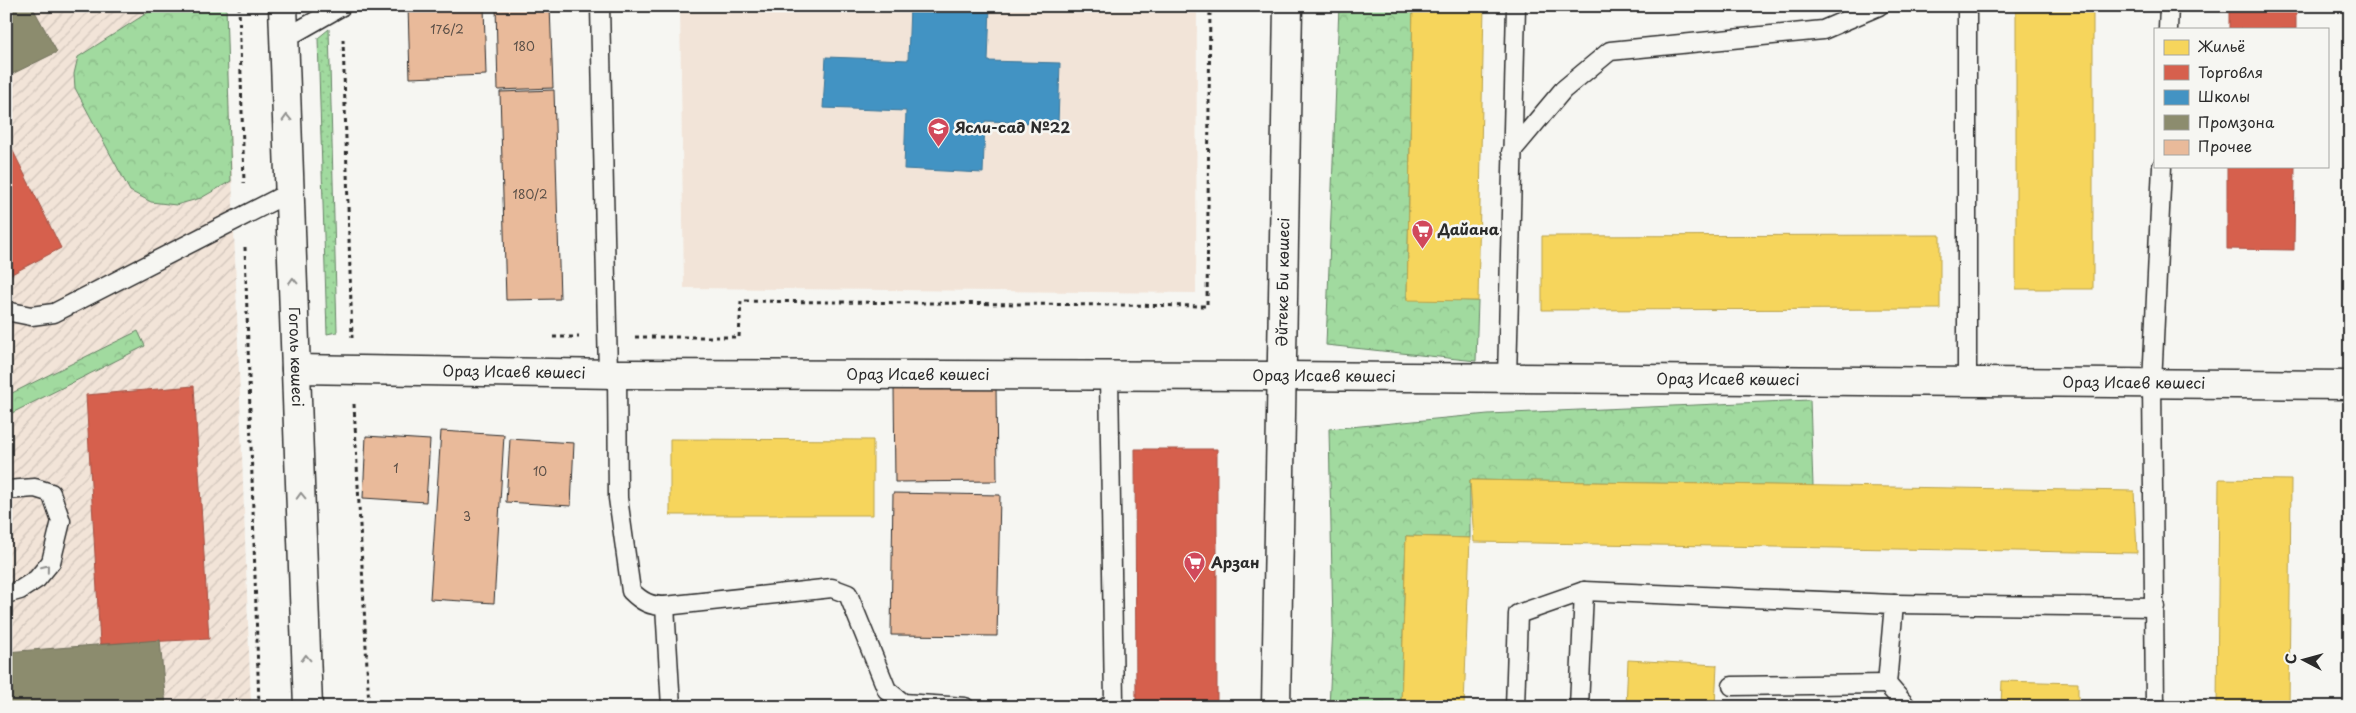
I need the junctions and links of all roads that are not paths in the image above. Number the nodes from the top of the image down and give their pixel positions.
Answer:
1 (283, 6) edge
2 (342, 6) edge
3 (600, 6) edge
4 (1288, 6) edge
5 (1516, 6) edge
6 (1879, 6) edge
7 (1967, 6) edge
8 (2169, 6) edge
9 (2168, 28) edge
10 (284, 39) junction
11 (1511, 152) junction
12 (2162, 168) edge
13 (290, 192) junction
14 (6, 311) edge
15 (296, 369) junction
16 (613, 373) junction
17 (1109, 375) junction
18 (1280, 376) junction
19 (1507, 379) junction
20 (1966, 383) junction
21 (2152, 384) junction
22 (2350, 386) edge
23 (6, 490) edge
24 (1584, 591) junction
25 (6, 594) edge
26 (1894, 604) junction
27 (665, 606) junction
28 (2155, 607) junction
29 (1886, 684) junction
30 (1732, 686) dead end
31 (900, 705) edge
32 (308, 707) edge
33 (671, 707) edge
34 (964, 707) edge
35 (1106, 707) edge
36 (1276, 707) edge
37 (1515, 707) edge
38 (1579, 707) edge
39 (1907, 707) edge
40 (2155, 707) edge

1 - 10 street, Гоголь көшесі
2 - 10 lane
3 - 16 lane
4 - 18 street, Әйтеке Би көшесі
5 - 11 lane
6 - 11 lane
7 - 20 lane
8 - 9 lane
13 -> 10 street, Гоголь көшесі
11 - 19 lane
12 - 21 lane
13 - 14 lane
15 -> 13 street, Гоголь көшесі
15 - 16 street, Ораз Исаев көшесі
32 -> 15 street, Гоголь көшесі
16 - 17 street, Ораз Исаев көшесі
16 - 27 lane
17 - 18 street, Ораз Исаев көшесі
17 - 35 lane
18 - 19 street, Ораз Исаев көшесі
18 - 36 street, Әйтеке Би көшесі
19 - 20 street, Ораз Исаев көшесі
20 - 21 street, Ораз Исаев көшесі
21 - 22 street, Ораз Исаев көшесі
21 - 28 lane
25 -> 23 lane
24 - 26 lane
24 - 37 lane
24 - 38 lane
26 - 28 lane
26 - 29 lane
27 - 31 lane
27 - 33 lane
28 - 40 lane
29 - 30 lane
29 - 39 lane
31 - 34 lane

